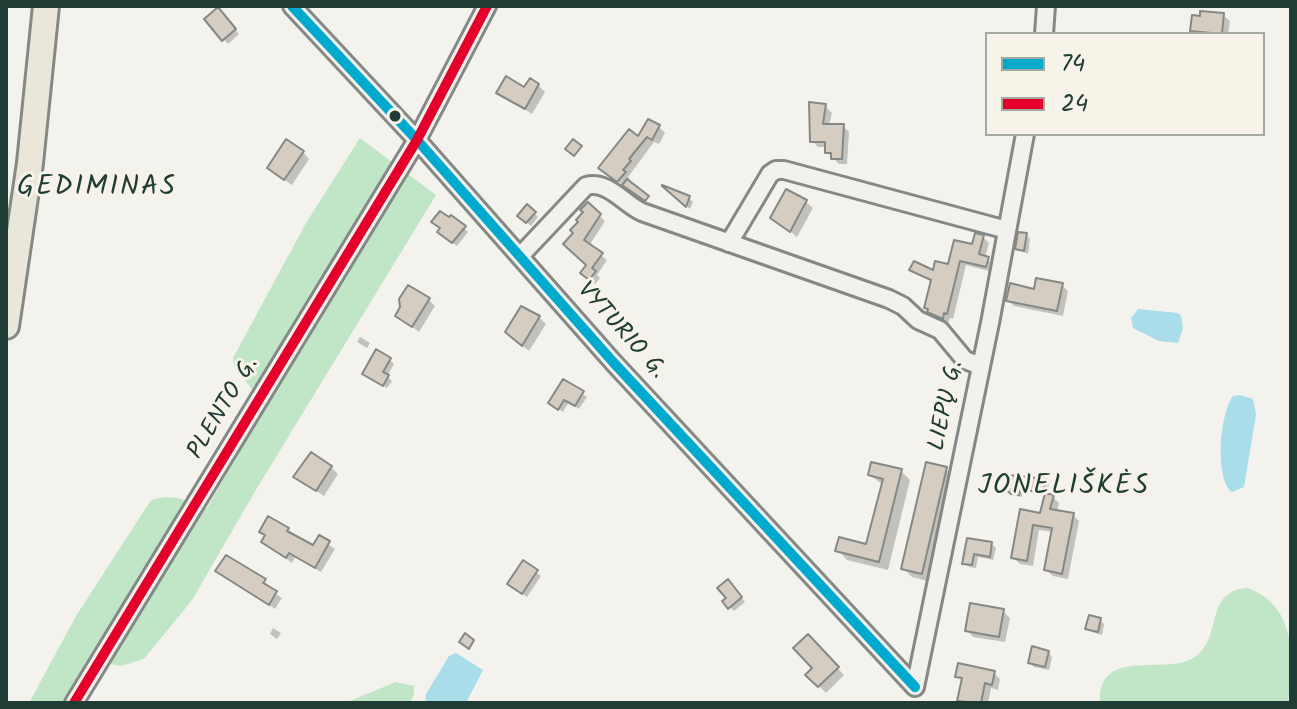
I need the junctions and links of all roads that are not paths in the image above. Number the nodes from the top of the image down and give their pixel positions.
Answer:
1 (46, 6) edge
2 (292, 6) edge
3 (487, 6) edge
4 (1046, 6) edge
5 (1044, 32) edge
6 (1025, 136) edge
7 (417, 140) junction
8 (1007, 230) junction
9 (729, 243) junction
10 (521, 255) junction
11 (6, 326) edge
12 (981, 366) junction
13 (915, 687) joint
14 (74, 703) edge

1 - 11 highway
2 - 7 street, VYTURIO G.
3 - 7 street, PLENTO G.
4 - 5 street
6 - 8 street, LIEPŲ G.
7 - 10 street, VYTURIO G.
7 - 14 street, PLENTO G.
8 - 9 street
8 - 12 street, LIEPŲ G.
9 - 10 street
9 - 12 street
10 - 13 street, VYTURIO G.
12 - 13 street, LIEPŲ G.

